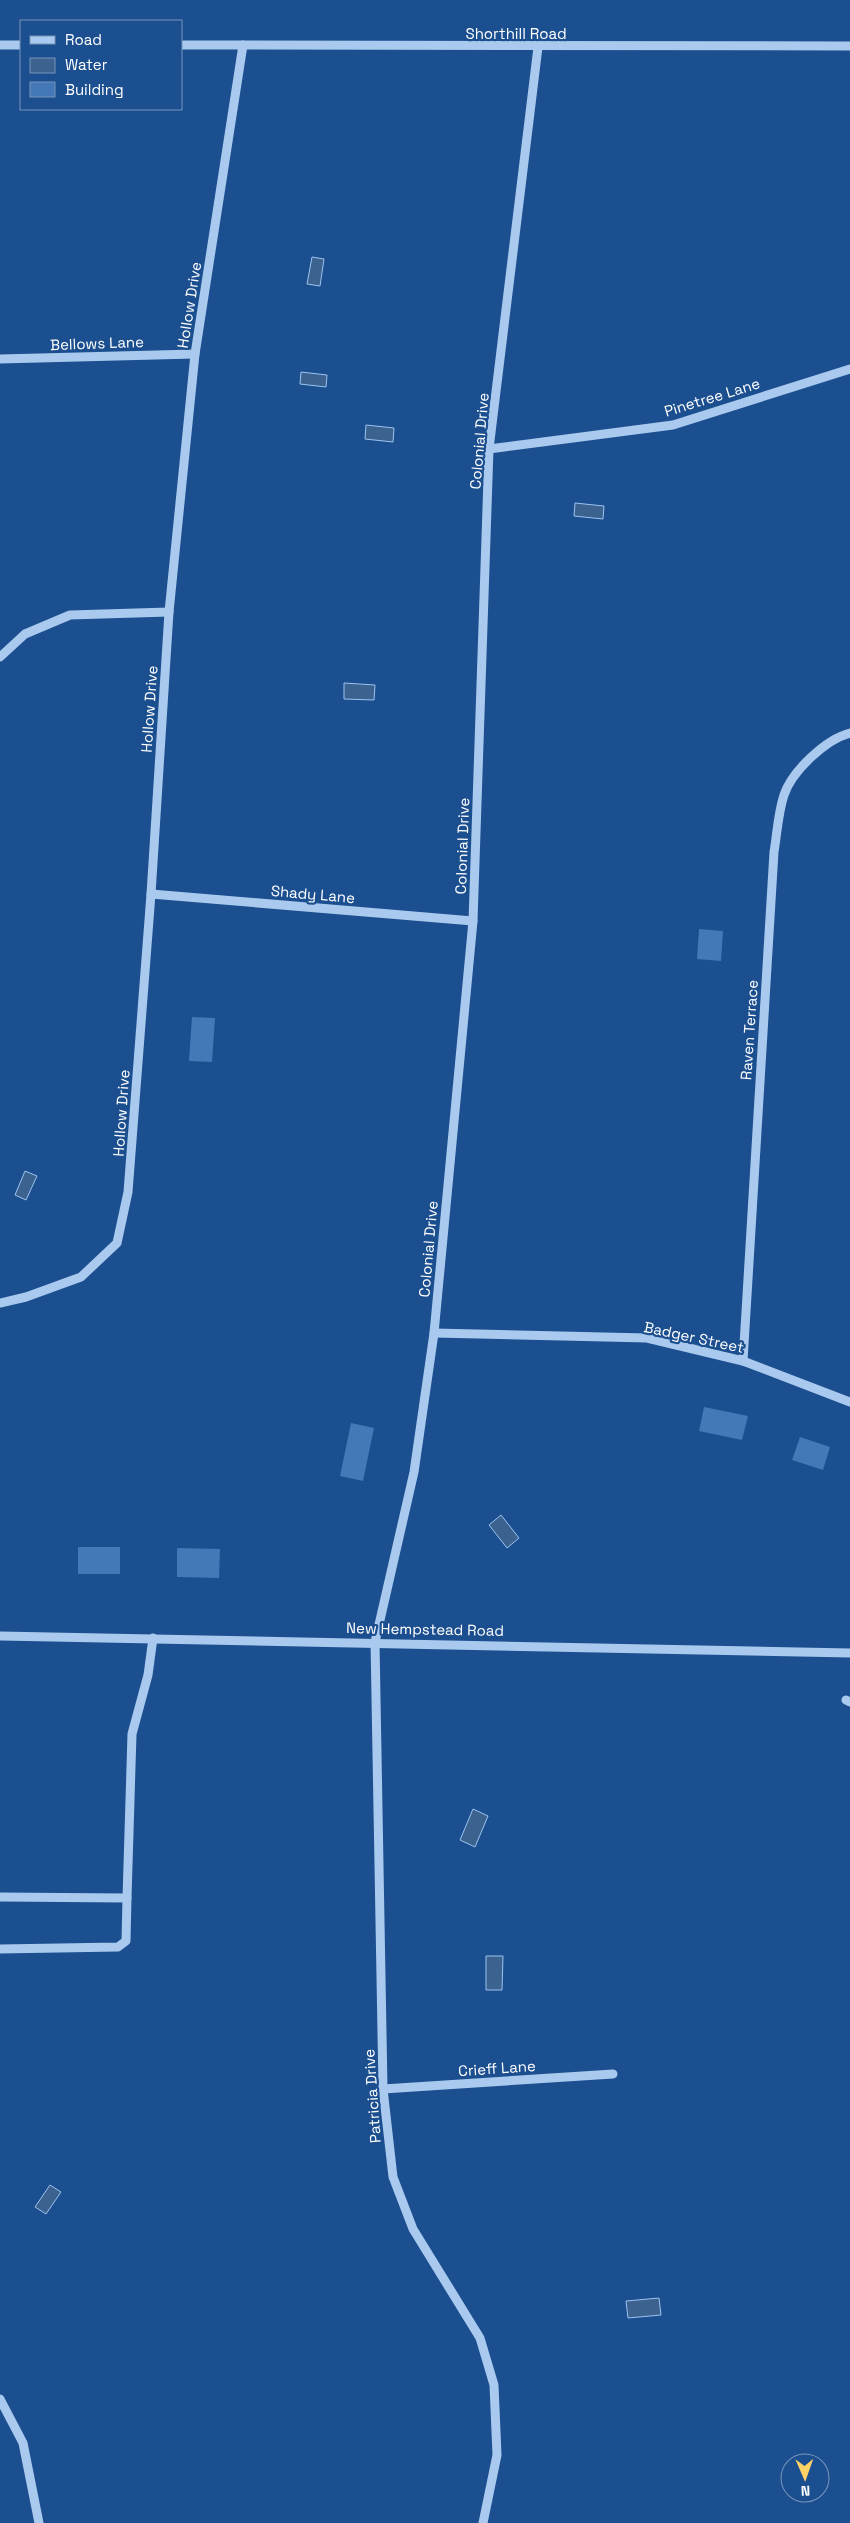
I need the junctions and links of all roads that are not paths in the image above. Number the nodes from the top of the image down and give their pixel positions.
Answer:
1 (0, 45) edge
2 (20, 45) edge
3 (182, 45) edge
4 (243, 45) junction
5 (850, 46) edge
6 (538, 47) junction
7 (195, 354) junction
8 (0, 359) edge
9 (850, 369) edge
10 (489, 449) junction
11 (169, 612) junction
12 (0, 657) edge
13 (850, 733) edge
14 (151, 894) junction
15 (473, 921) junction
16 (0, 1303) edge
17 (434, 1333) junction
18 (743, 1361) junction
19 (850, 1402) edge
20 (0, 1636) edge
21 (153, 1638) junction
22 (376, 1642) junction
23 (850, 1653) edge
24 (0, 1897) edge
25 (127, 1898) junction
26 (0, 1949) edge
27 (613, 2074) dead end
28 (383, 2089) junction
29 (0, 2399) edge
30 (39, 2523) edge
31 (483, 2523) edge

1 - 2 street
3 - 4 street, Shorthill Road
4 - 6 street, Shorthill Road
4 - 7 street, Hollow Drive
5 - 6 street, Shorthill Road
6 - 10 street, Colonial Drive
7 - 8 street, Bellows Lane
7 - 11 street, Hollow Drive
9 - 10 street, Pinetree Lane
10 - 15 street, Colonial Drive
11 - 12 street
11 - 14 street, Hollow Drive
13 - 18 street, Raven Terrace
14 - 15 street, Shady Lane
14 - 16 street, Hollow Drive
15 - 17 street, Colonial Drive
17 - 18 street, Badger Street
17 - 22 street, Colonial Drive
18 - 19 street, Badger Street
20 - 21 street, New Hempstead Road
21 - 22 street, New Hempstead Road
21 - 25 street
22 - 23 street, New Hempstead Road
22 - 28 street, Patricia Drive
24 - 25 street
25 - 26 street
27 - 28 street, Crieff Lane
28 - 31 street, Patricia Drive
29 - 30 street

